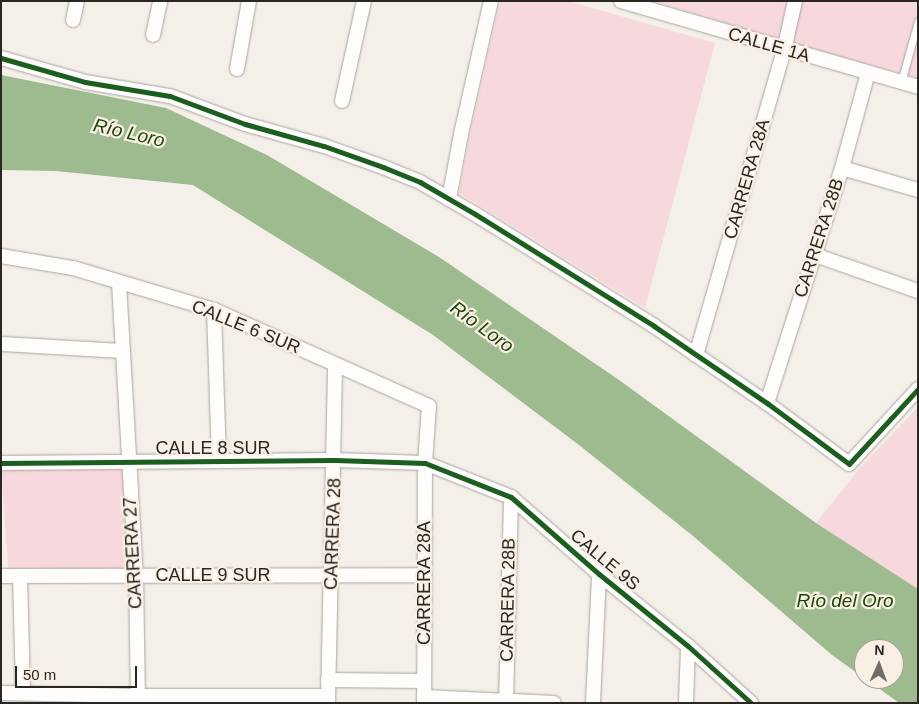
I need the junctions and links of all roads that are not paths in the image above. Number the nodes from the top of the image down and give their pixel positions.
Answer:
1 (77, 1) edge
2 (160, 1) edge
3 (249, 1) edge
4 (364, 1) edge
5 (491, 1) edge
6 (621, 1) edge
7 (795, 1) edge
8 (73, 20) dead end
9 (918, 21) edge
10 (153, 35) dead end
11 (784, 50) junction
12 (1, 58) edge
13 (237, 68) dead end
14 (868, 73) junction
15 (901, 82) junction
16 (918, 87) edge
17 (342, 101) dead end
18 (842, 168) junction
19 (918, 190) edge
20 (449, 199) junction
21 (815, 255) junction
22 (1, 256) edge
23 (119, 283) junction
24 (918, 291) edge
25 (214, 310) junction
26 (1, 344) edge
27 (123, 351) junction
28 (696, 356) junction
29 (335, 365) junction
30 (918, 389) edge
31 (767, 403) junction
32 (335, 460) junction
33 (219, 461) junction
34 (128, 462) junction
35 (1, 463) edge
36 (425, 463) junction
37 (511, 497) junction
38 (136, 574) junction
39 (424, 574) junction
40 (599, 574) junction
41 (331, 575) junction
42 (1, 576) edge
43 (20, 576) junction
44 (688, 646) junction
45 (328, 680) junction
46 (424, 682) junction
47 (1, 693) edge
48 (24, 693) junction
49 (138, 699) edge
50 (237, 699) edge
51 (328, 699) edge
52 (424, 700) edge
53 (506, 702) edge
54 (554, 703) edge
55 (593, 703) edge
56 (686, 703) edge
57 (751, 703) edge

1 - 8 street
2 - 10 street
3 - 13 street
4 - 17 street
5 - 20 street
6 - 11 street, CALLE 1A
7 - 11 street, CARRERA 28A
9 - 15 lane
11 - 14 street, CALLE 1A
11 - 28 street, CARRERA 28A
12 - 20 street
14 - 15 street, CALLE 1A
14 - 18 street, CARRERA 28B
15 - 16 street, CALLE 1A
18 - 19 street
18 - 21 street, CARRERA 28B
20 - 28 street
21 - 24 street
21 - 31 street, CARRERA 28B
22 - 23 street, CALLE 6 SUR
23 - 25 street, CALLE 6 SUR
23 - 27 street, CARRERA 27
25 - 29 street, CALLE 6 SUR
25 - 33 street
26 - 27 street
27 - 34 street, CARRERA 27
28 - 31 street
29 - 32 street, CARRERA 28
29 - 36 street, CALLE 6 SUR
30 - 31 street
32 - 33 street, CALLE 8 SUR
32 - 36 street, CALLE 8 SUR
32 - 41 street, CARRERA 28
33 - 34 street, CALLE 8 SUR
34 - 35 street, CALLE 8 SUR
34 - 38 street, CARRERA 27
36 - 37 street, CALLE 9S
36 - 39 street, CARRERA 28A
37 - 40 street, CALLE 9S
37 - 53 street, CARRERA 28B
38 - 41 street, CALLE 9 SUR
38 - 43 street, CALLE 9 SUR
38 - 49 street, CARRERA 27
39 - 41 street, CALLE 9 SUR
39 - 46 street, CARRERA 28A
40 - 44 street, CALLE 9S
40 - 55 street
41 - 45 street, CARRERA 28
42 - 43 street, CALLE 9 SUR
43 - 48 street
44 - 56 street
44 - 57 street, CALLE 9S
45 - 46 street
45 - 51 street, CARRERA 28
46 - 52 street, CARRERA 28A
47 - 48 street
48 - 49 street
49 - 50 street
50 - 51 street
52 - 53 street
53 - 54 street

